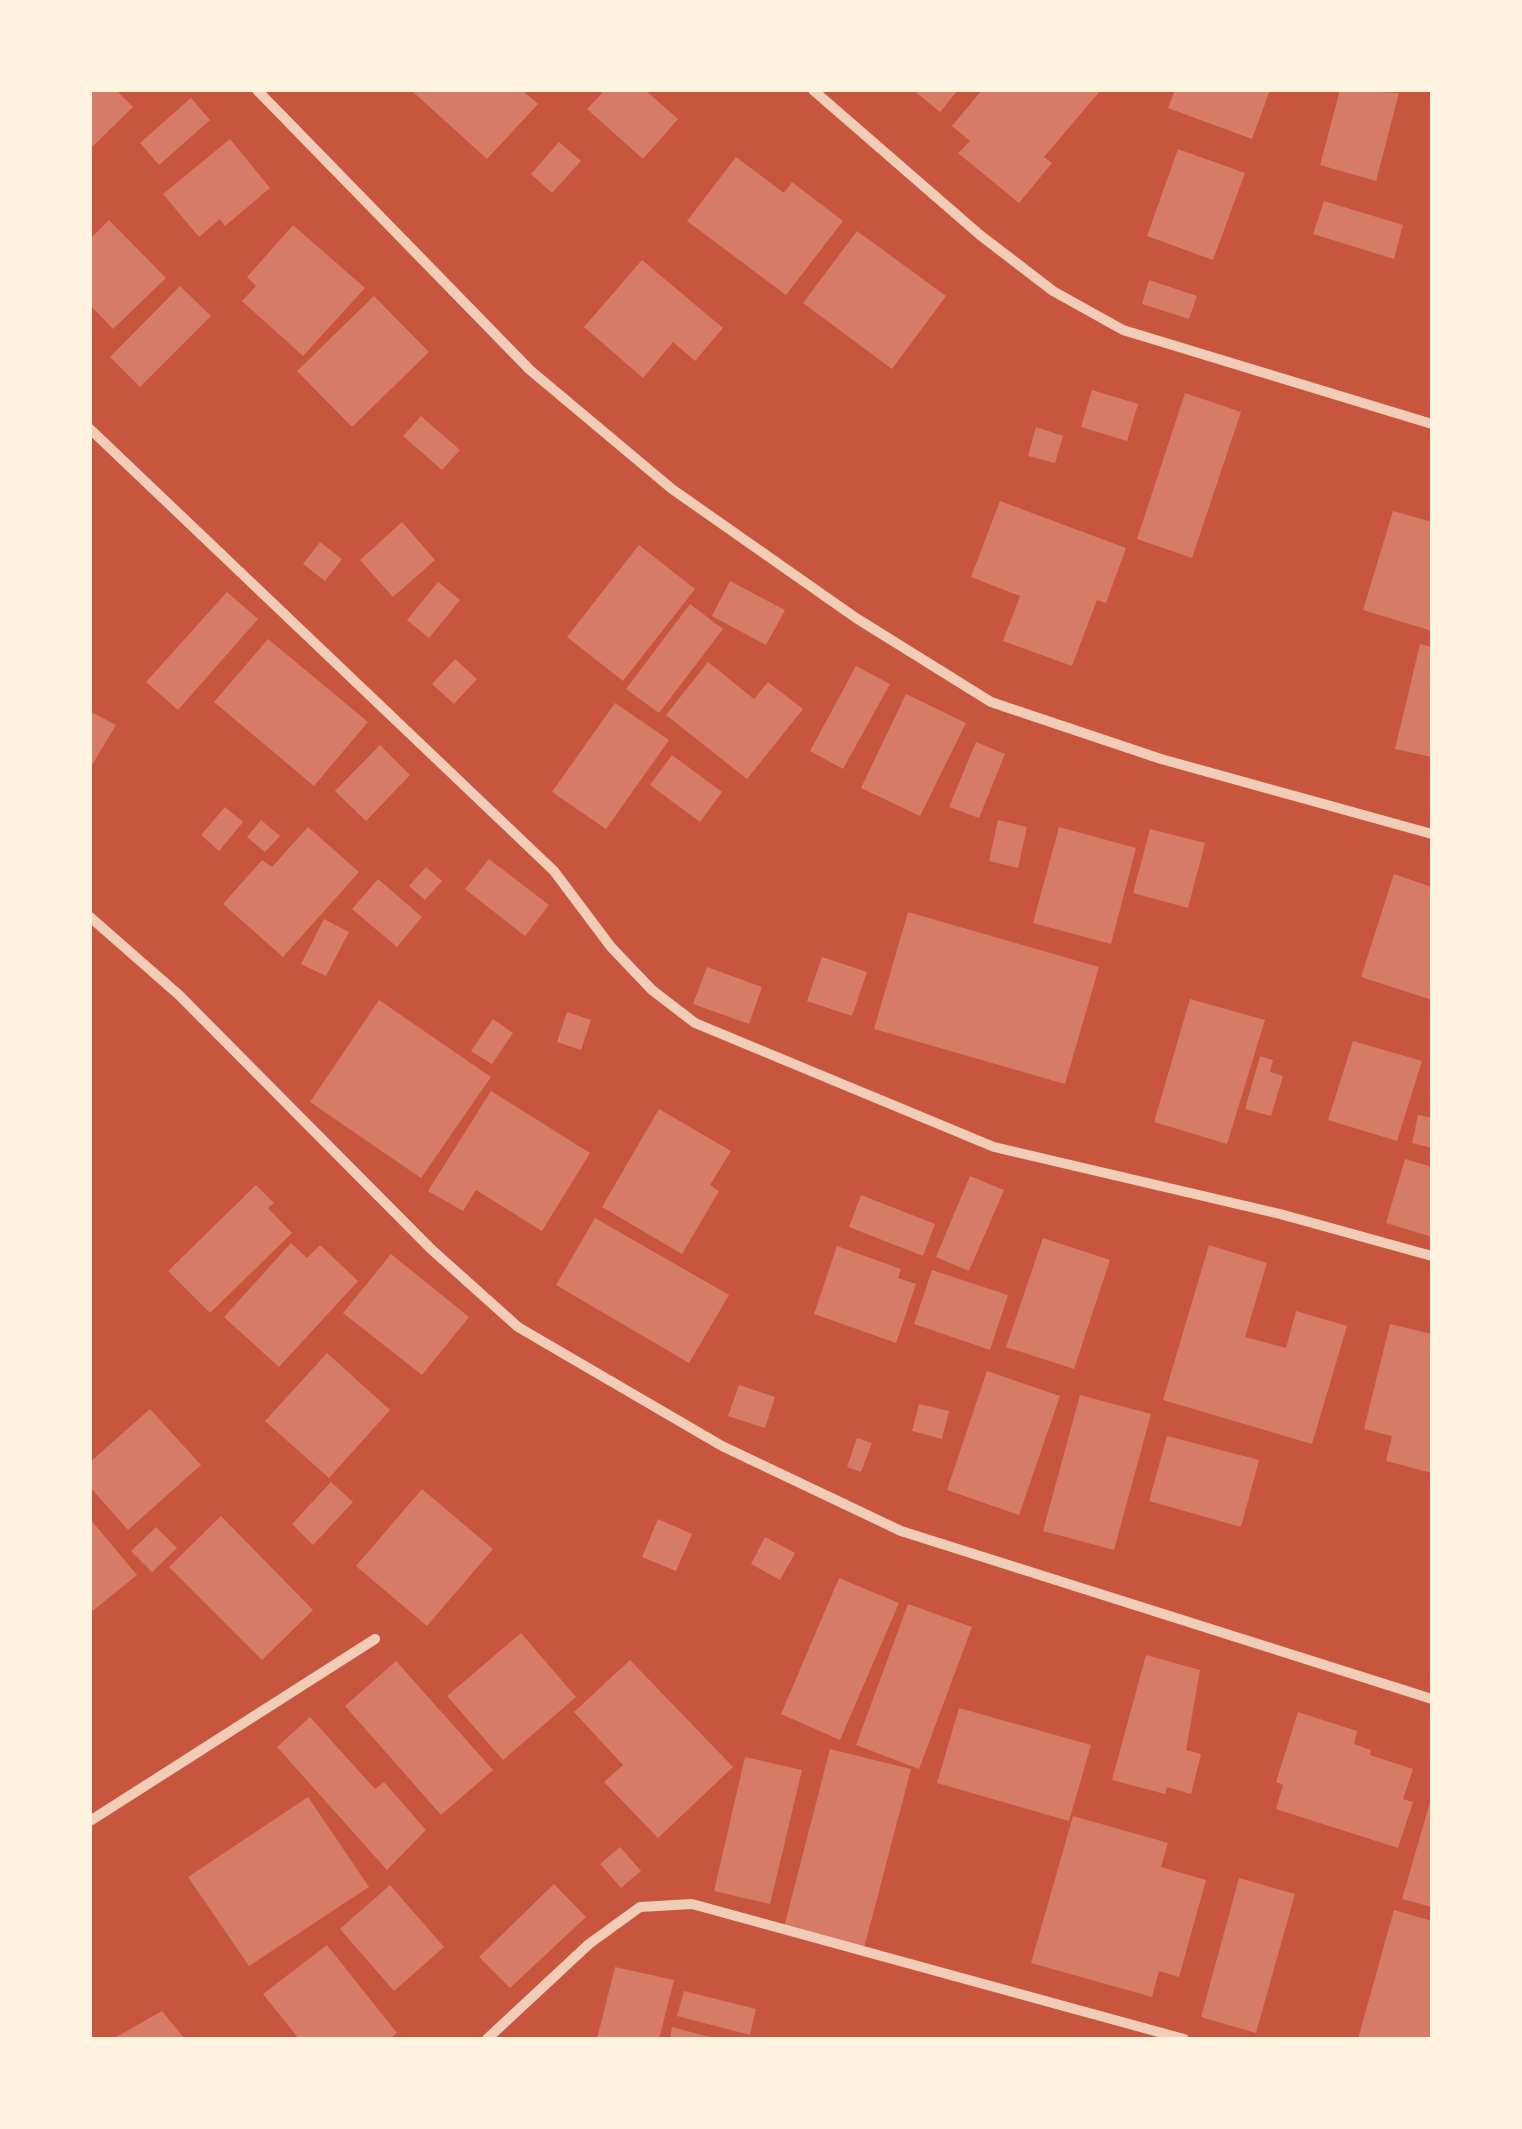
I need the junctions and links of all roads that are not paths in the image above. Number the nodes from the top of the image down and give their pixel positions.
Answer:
1 (257, 90) edge
2 (813, 90) edge
3 (1432, 424) edge
4 (90, 429) edge
5 (1432, 834) edge
6 (90, 916) edge
7 (1432, 1256) edge
8 (375, 1639) dead end
9 (1432, 1699) edge
10 (90, 1821) edge
11 (487, 2039) edge
12 (1184, 2039) edge

1 - 5 street
2 - 3 street
4 - 7 street
6 - 9 street
8 - 10 street
11 - 12 street

